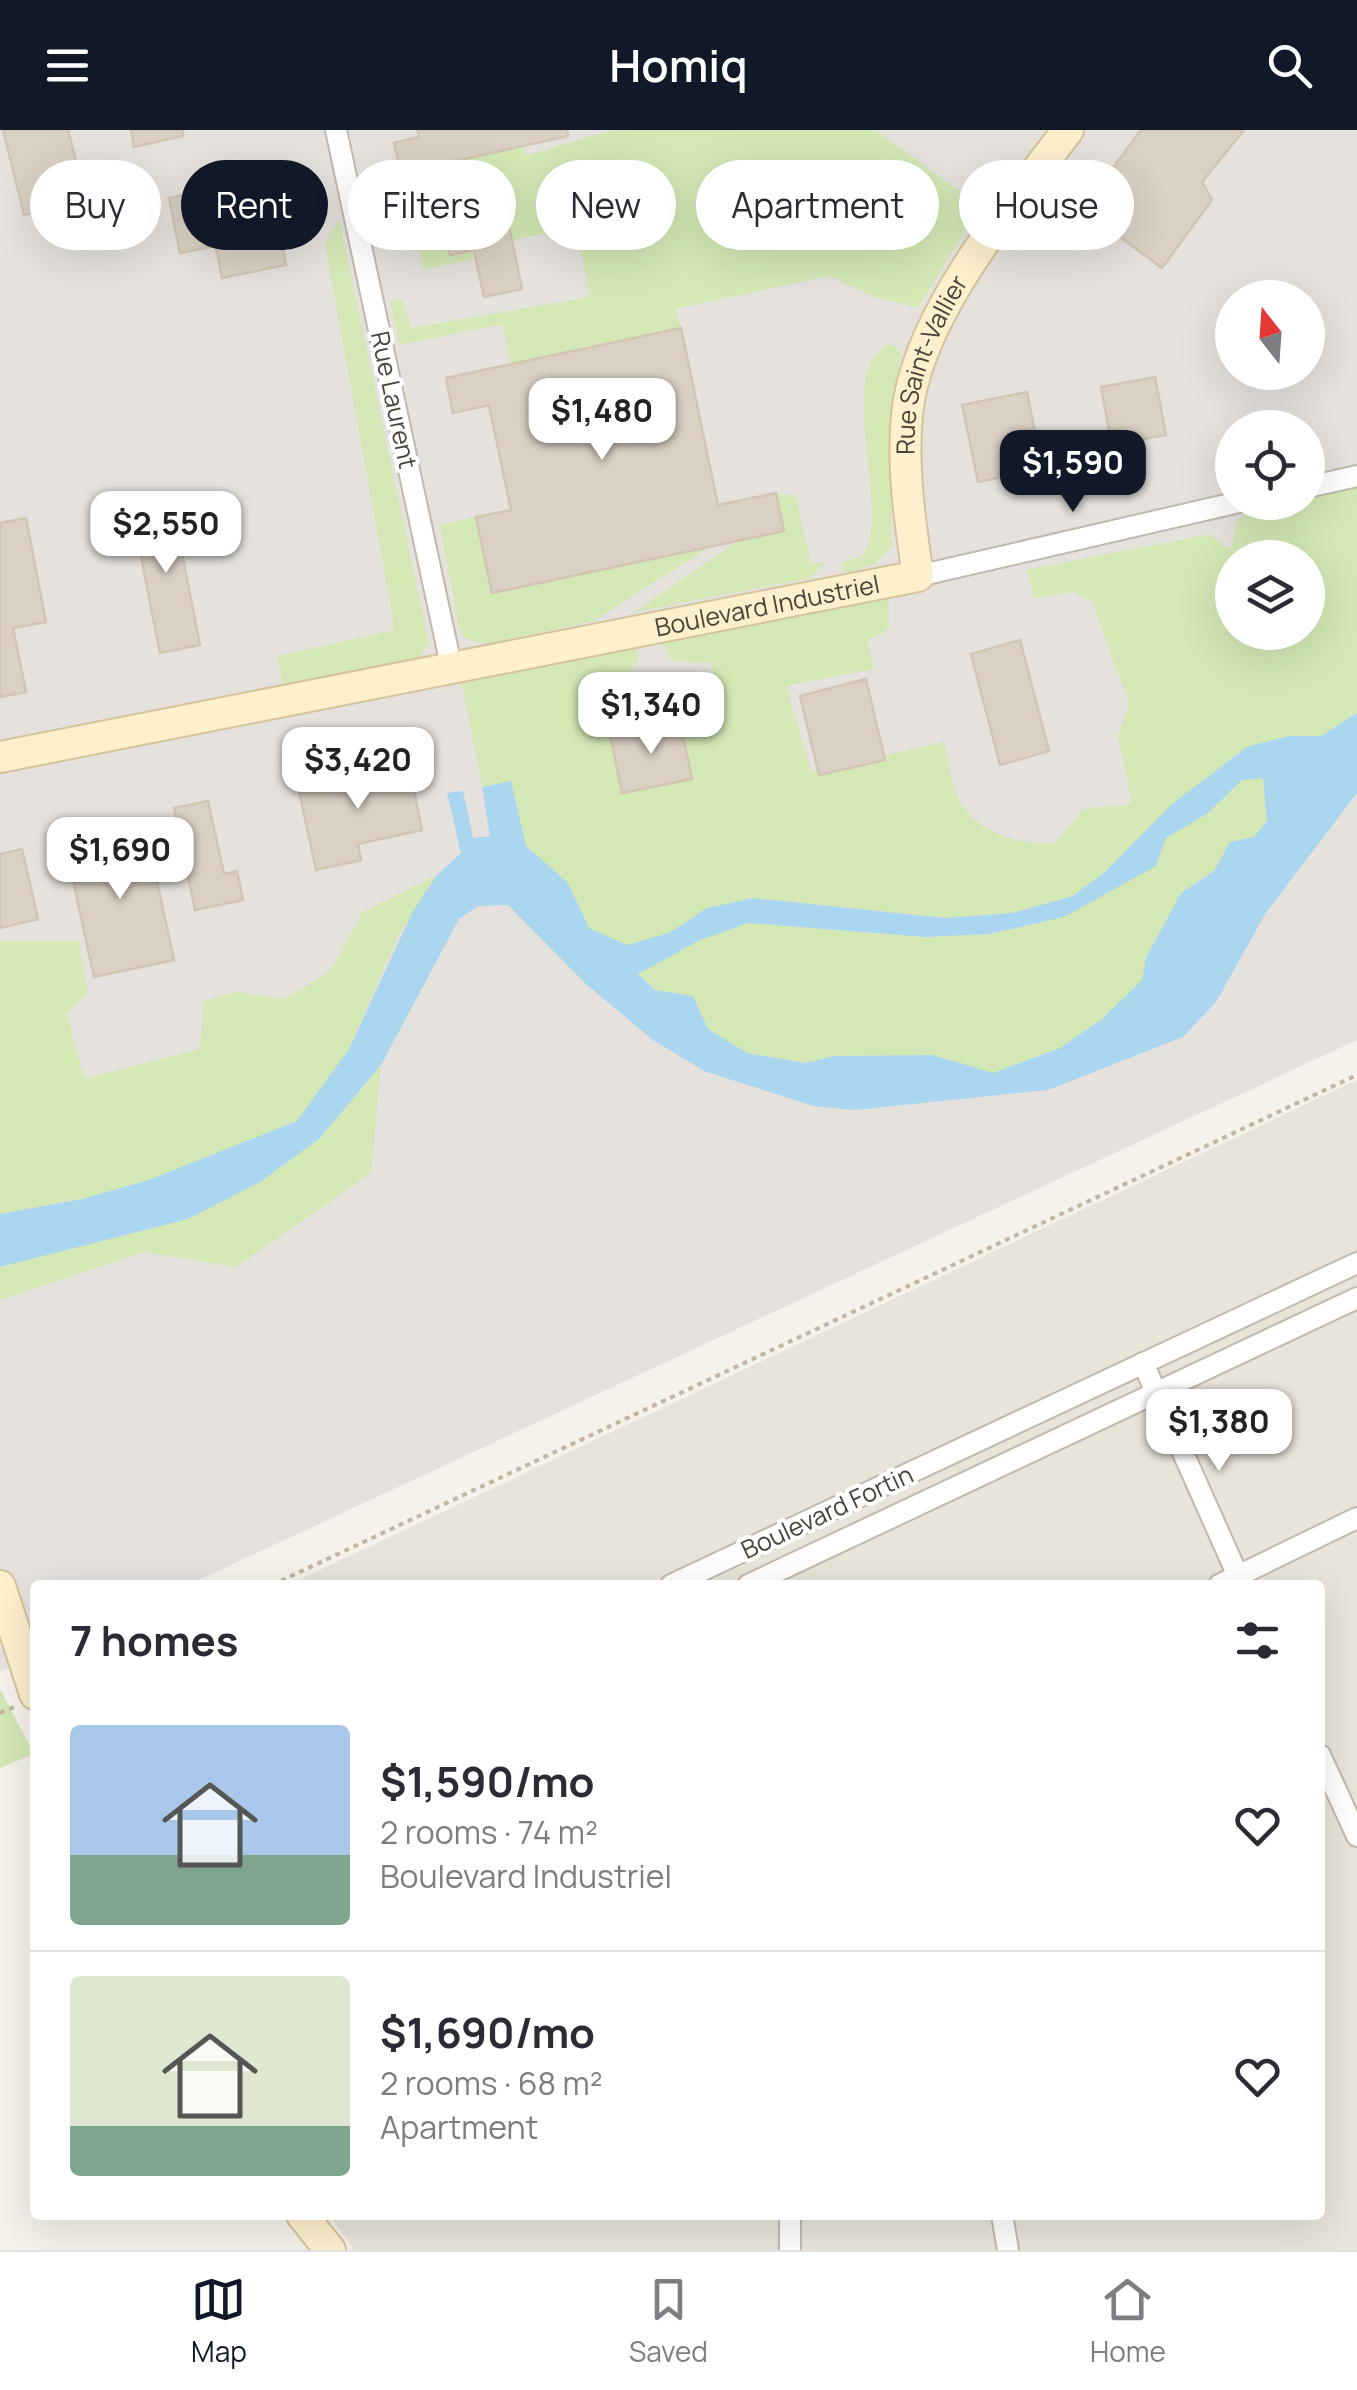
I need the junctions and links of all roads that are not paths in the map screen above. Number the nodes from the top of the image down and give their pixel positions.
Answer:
1 (336, 130) edge
2 (1068, 130) edge
3 (1357, 476) edge
4 (1325, 483) edge
5 (1215, 508) edge
6 (918, 576) junction
7 (452, 670) junction
8 (0, 757) edge
9 (1357, 1262) edge
10 (1357, 1298) edge
11 (1142, 1363) junction
12 (1155, 1394) junction
13 (927, 1465) junction
14 (940, 1495) junction
15 (1357, 1518) edge
16 (728, 1558) junction
17 (682, 1580) edge
18 (738, 1580) edge
19 (759, 1580) edge
20 (1240, 1580) edge
21 (0, 1585) edge
22 (30, 1638) edge
23 (30, 1678) edge
24 (1325, 1766) edge
25 (1357, 1836) edge
26 (306, 2220) edge
27 (790, 2220) edge
28 (1003, 2220) edge
29 (330, 2250) edge
30 (790, 2250) edge
31 (1008, 2250) edge

1 - 7 street, Rue Laurent
2 - 6 street, Rue Saint-Vallier
3 - 4 street
5 - 6 street, Boulevard Industriel
6 - 7 street, Boulevard Industriel
7 - 8 street, Boulevard Industriel
9 - 11 street, Boulevard Fortin
10 - 12 street, Boulevard Fortin
11 - 12 street
11 - 13 street, Boulevard Fortin
12 - 14 street, Boulevard Fortin
12 - 20 street
13 - 14 street, Boulevard Fortin
13 - 16 street, Boulevard Fortin
14 - 19 street, Boulevard Fortin
15 - 20 street
16 - 17 street, Boulevard Fortin
16 - 18 street, Boulevard Fortin
21 - 22 street
21 - 23 street
24 - 25 street
26 - 29 street
27 - 30 street
28 - 31 street

